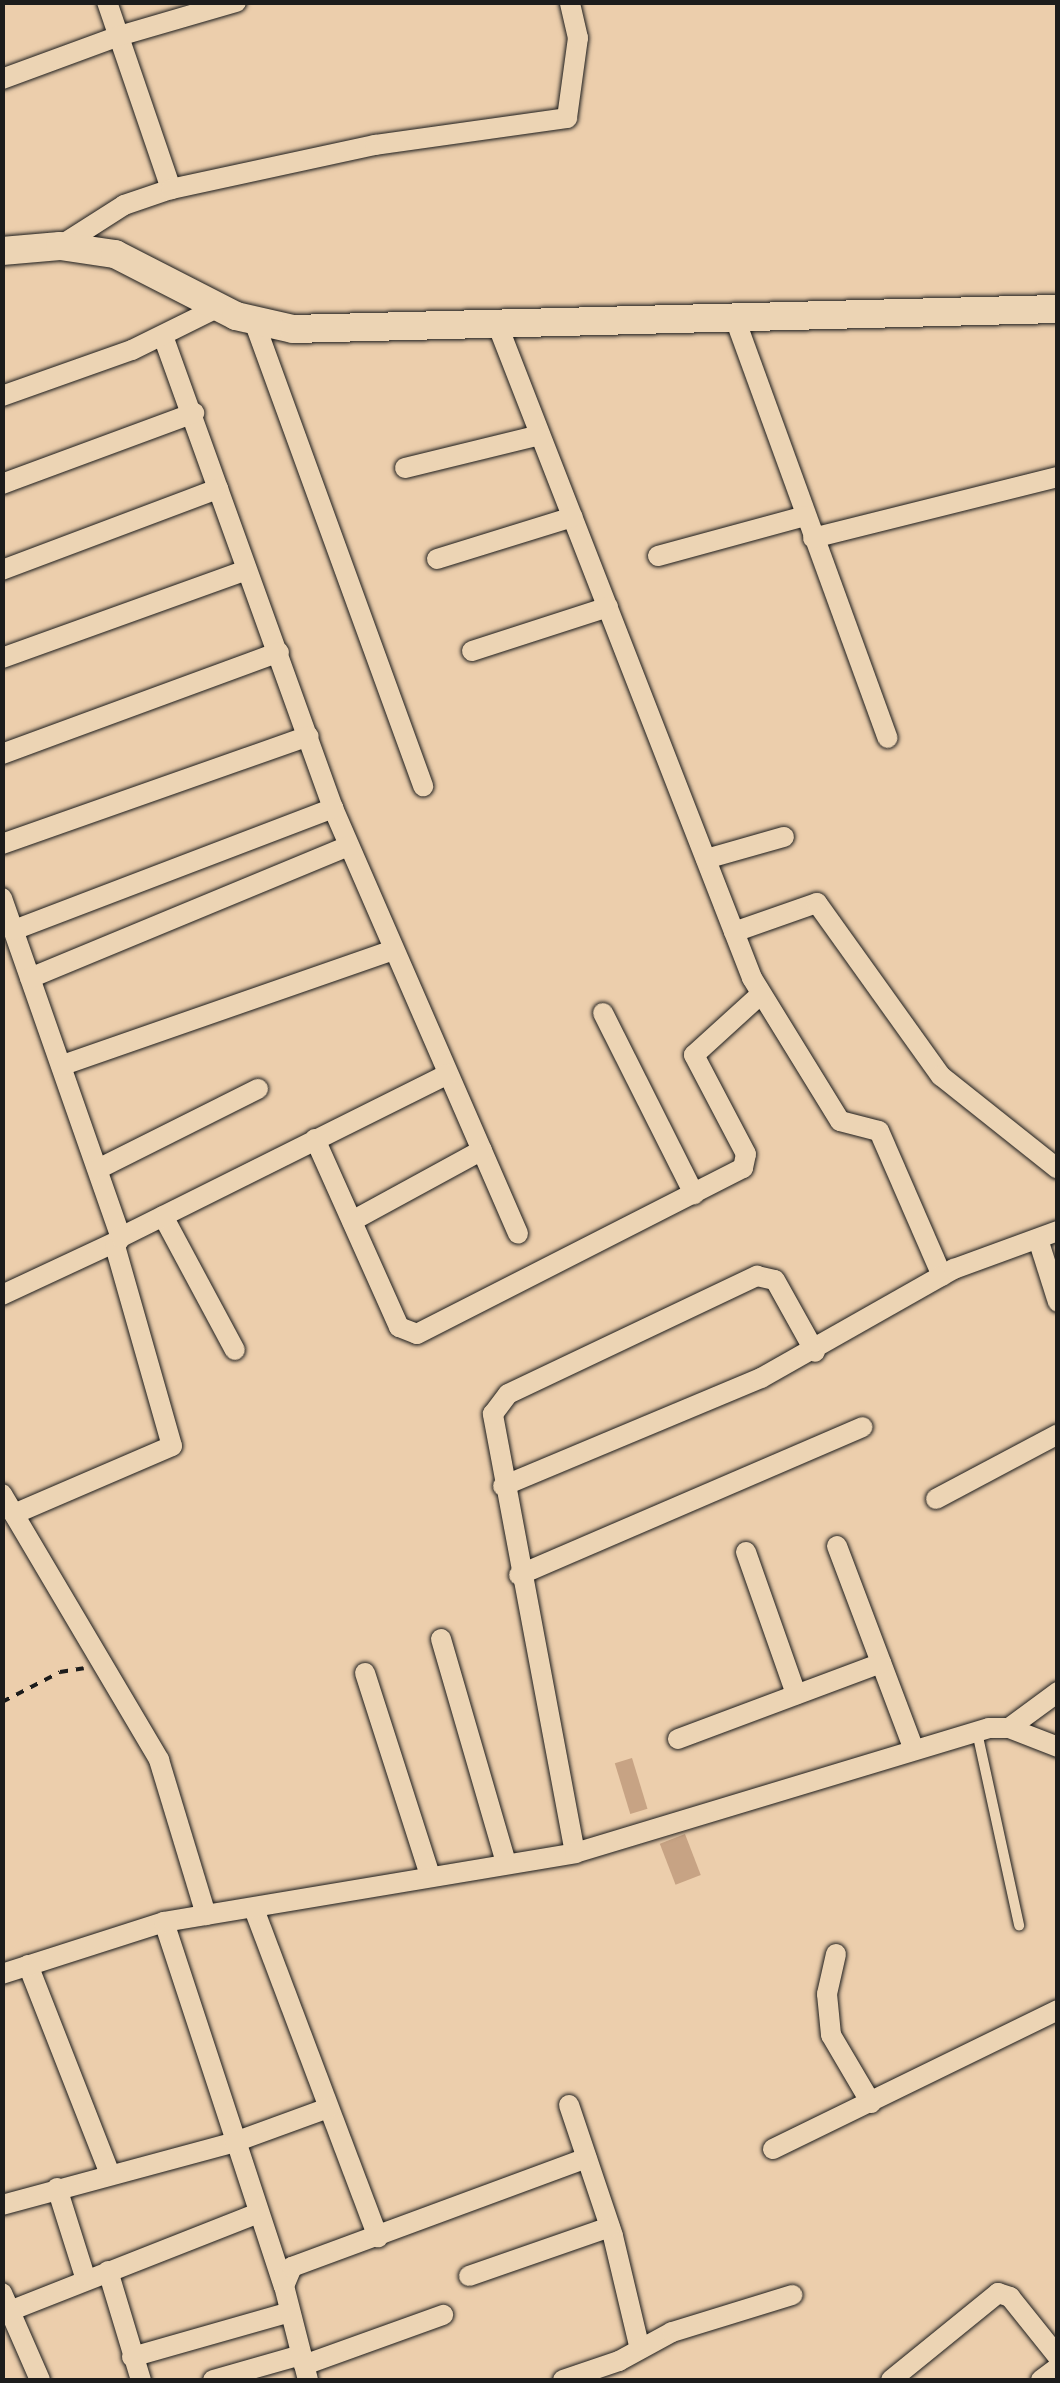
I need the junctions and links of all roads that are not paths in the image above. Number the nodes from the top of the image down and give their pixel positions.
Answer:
1 (108, 2) edge
2 (236, 2) edge
3 (570, 2) edge
4 (118, 36) junction
5 (2, 79) edge
6 (171, 190) junction
7 (60, 246) junction
8 (2, 251) edge
9 (217, 308) junction
10 (1058, 309) edge
11 (734, 316) junction
12 (496, 321) junction
13 (255, 324) junction
14 (162, 336) junction
15 (2, 396) edge
16 (194, 413) junction
17 (540, 435) junction
18 (405, 468) dead end
19 (1058, 477) edge
20 (2, 484) edge
21 (218, 488) junction
22 (805, 516) junction
23 (573, 517) junction
24 (813, 538) junction
25 (658, 556) dead end
26 (437, 560) dead end
27 (2, 570) edge
28 (247, 570) junction
29 (608, 607) junction
30 (472, 651) dead end
31 (280, 652) junction
32 (2, 658) edge
33 (309, 736) junction
34 (888, 738) dead end
35 (2, 754) edge
36 (423, 786) dead end
37 (333, 808) junction
38 (784, 837) dead end
39 (2, 844) edge
40 (348, 846) junction
41 (706, 860) junction
42 (2, 898) edge
43 (14, 930) junction
44 (734, 932) junction
45 (393, 950) junction
46 (30, 978) junction
47 (760, 994) junction
48 (603, 1014) dead end
49 (63, 1065) junction
50 (448, 1074) junction
51 (258, 1088) dead end
52 (315, 1139) junction
53 (482, 1150) junction
54 (98, 1169) junction
55 (1058, 1169) edge
56 (694, 1194) junction
57 (163, 1216) junction
58 (352, 1221) junction
59 (518, 1233) dead end
60 (1048, 1235) edge
61 (120, 1239) junction
62 (942, 1276) junction
63 (2, 1295) edge
64 (1058, 1302) edge
65 (235, 1350) dead end
66 (815, 1352) junction
67 (863, 1427) dead end
68 (1058, 1434) edge
69 (503, 1486) junction
70 (2, 1494) edge
71 (936, 1499) dead end
72 (14, 1514) junction
73 (837, 1546) dead end
74 (746, 1552) dead end
75 (519, 1575) junction
76 (441, 1639) dead end
77 (881, 1663) junction
78 (365, 1672) dead end
79 (1058, 1692) edge
80 (796, 1694) junction
81 (1010, 1728) junction
82 (976, 1731) junction
83 (678, 1738) dead end
84 (913, 1747) junction
85 (1058, 1747) edge
86 (575, 1853) junction
87 (506, 1863) junction
88 (430, 1876) junction
89 (254, 1909) junction
90 (206, 1915) junction
91 (164, 1922) junction
92 (1019, 1925) dead end
93 (836, 1954) dead end
94 (28, 1965) junction
95 (2, 1974) edge
96 (1058, 2010) edge
97 (871, 2103) junction
98 (568, 2106) dead end
99 (328, 2108) junction
100 (235, 2142) junction
101 (773, 2150) dead end
102 (586, 2158) junction
103 (109, 2172) junction
104 (57, 2188) junction
105 (2, 2205) edge
106 (259, 2213) junction
107 (610, 2227) junction
108 (378, 2237) junction
109 (108, 2272) junction
110 (469, 2276) dead end
111 (86, 2280) junction
112 (284, 2286) junction
113 (792, 2295) dead end
114 (5, 2306) edge
115 (290, 2312) junction
116 (443, 2315) dead end
117 (640, 2349) junction
118 (132, 2357) junction
119 (1058, 2357) edge
120 (304, 2367) edge
121 (1058, 2367) edge
122 (40, 2380) edge
123 (141, 2380) edge
124 (213, 2380) edge
125 (563, 2380) edge
126 (891, 2380) edge
127 (1041, 2380) edge

1 - 4 street
2 - 4 street
3 - 6 street
4 - 5 street
4 - 6 street
6 - 7 street
7 - 8 street
7 - 9 street
9 - 13 street
9 - 14 street
10 - 11 street
11 - 12 street
11 - 22 street
12 - 13 street
12 - 17 street
13 - 36 street
14 - 15 street
14 - 16 street
16 - 20 street
16 - 21 street
17 - 18 street
17 - 23 street
19 - 24 street
21 - 27 street
21 - 28 street
22 - 24 street
22 - 25 street
23 - 26 street
23 - 29 street
24 - 34 street
28 - 31 street
28 - 32 street
29 - 30 street
29 - 41 street
31 - 33 street
31 - 35 street
33 - 37 street
33 - 39 street
37 - 40 street
37 - 43 street
38 - 41 street
40 - 45 street
40 - 46 street
41 - 44 street
42 - 43 street
43 - 46 street
44 - 47 street
44 - 55 street
45 - 49 street
45 - 50 street
46 - 49 street
47 - 56 street
47 - 62 street
48 - 56 street
49 - 54 street
50 - 52 street
50 - 53 street
51 - 54 street
52 - 57 street
52 - 58 street
53 - 58 street
53 - 59 street
54 - 61 street
56 - 58 street
57 - 61 street
57 - 65 street
60 - 62 street
60 - 64 street
61 - 63 street
61 - 72 street
62 - 66 street
66 - 69 street
66 - 69 street
67 - 75 street
68 - 71 street
69 - 75 street
70 - 72 street
72 - 90 street
73 - 77 street
74 - 80 street
75 - 86 street
76 - 87 street
77 - 80 street
77 - 84 street
78 - 88 street
79 - 81 street
80 - 83 street
81 - 82 street
81 - 85 street
82 - 84 street
82 - 92 lane
84 - 86 street
86 - 87 street
87 - 88 street
88 - 89 street
89 - 90 street
89 - 99 street
90 - 91 street
91 - 94 street
91 - 100 street
93 - 97 street
94 - 95 street
94 - 103 street
96 - 97 street
97 - 101 street
98 - 102 street
99 - 100 street
99 - 108 street
100 - 103 street
100 - 106 street
102 - 107 street
102 - 108 street
103 - 104 street
104 - 105 street
104 - 111 street
106 - 109 street
106 - 112 street
107 - 110 street
107 - 117 street
108 - 112 street
109 - 111 street
109 - 118 street
111 - 114 street
112 - 115 street
113 - 117 street
114 - 122 street
115 - 118 street
115 - 120 street
116 - 120 street
117 - 125 street
118 - 123 street
119 - 126 street
120 - 124 street
121 - 127 street

